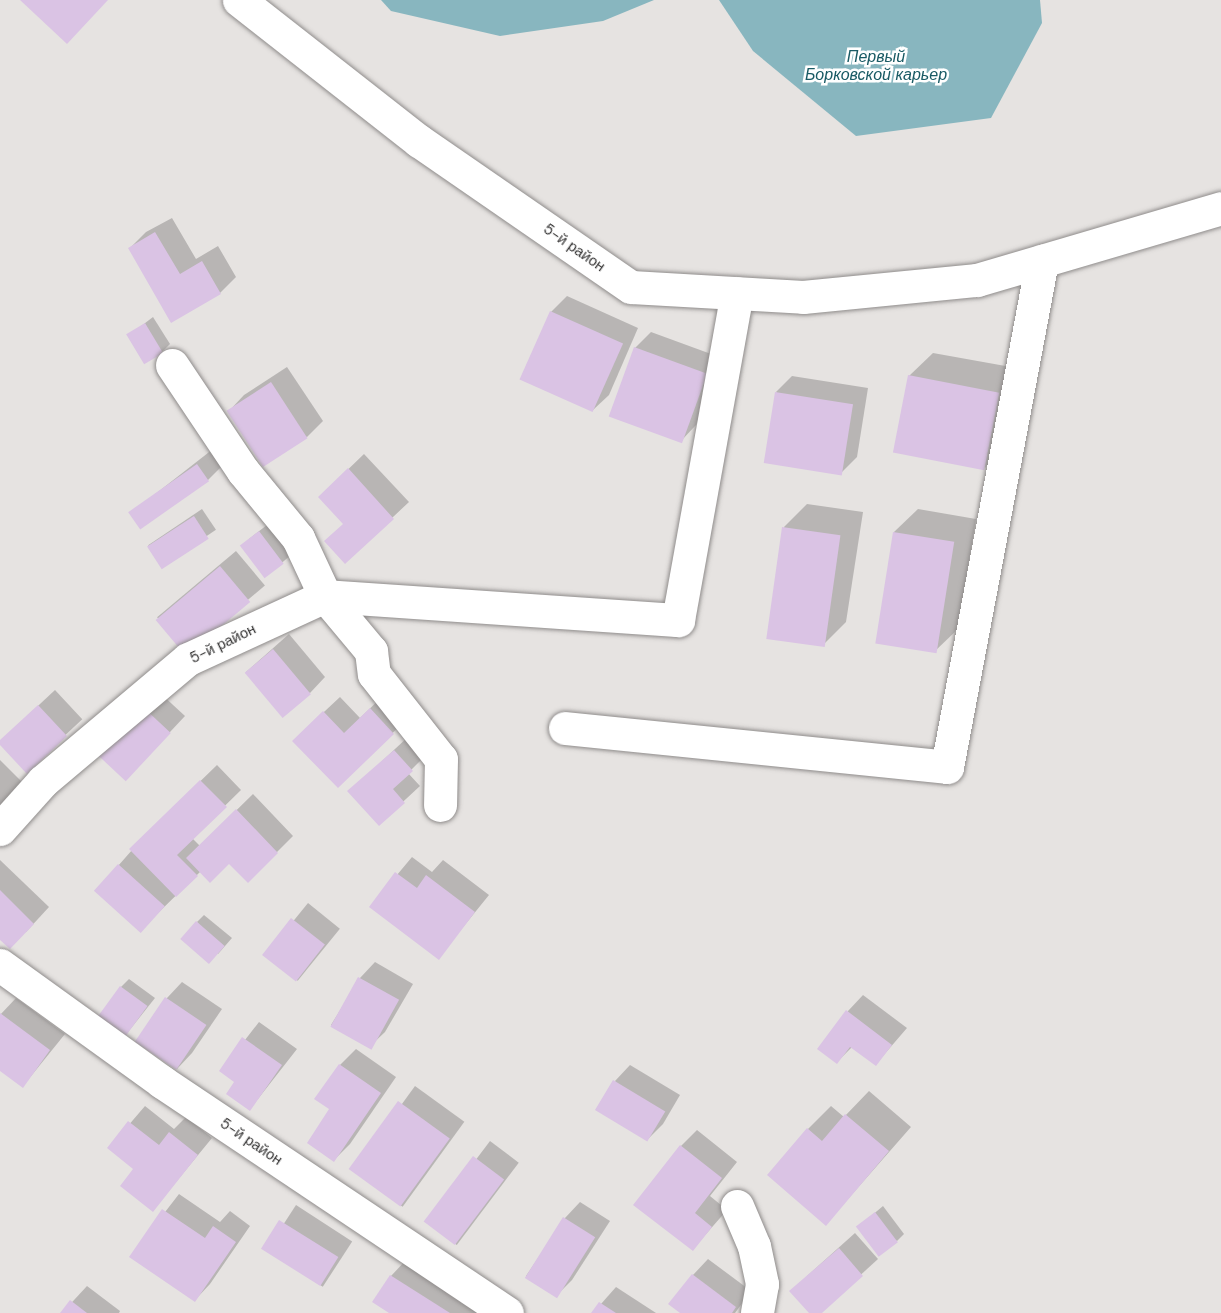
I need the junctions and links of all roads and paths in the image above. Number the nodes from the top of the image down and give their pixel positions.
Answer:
1 (239, 0) edge
2 (1221, 208) edge
3 (1042, 261) junction
4 (737, 293) junction
5 (172, 365) dead end
6 (325, 596) junction
7 (565, 728) dead end
8 (440, 805) dead end
9 (0, 829) edge
10 (0, 965) edge
11 (737, 1206) dead end
12 (507, 1313) edge
13 (757, 1313) edge

1 - 4 street, 5-й район
2 - 3 street, 5-й район
3 - 4 street, 5-й район
3 - 7 street
4 - 6 street
5 - 6 street
6 - 8 street
6 - 9 street, 5-й район
10 - 12 street, 5-й район
11 - 13 street

